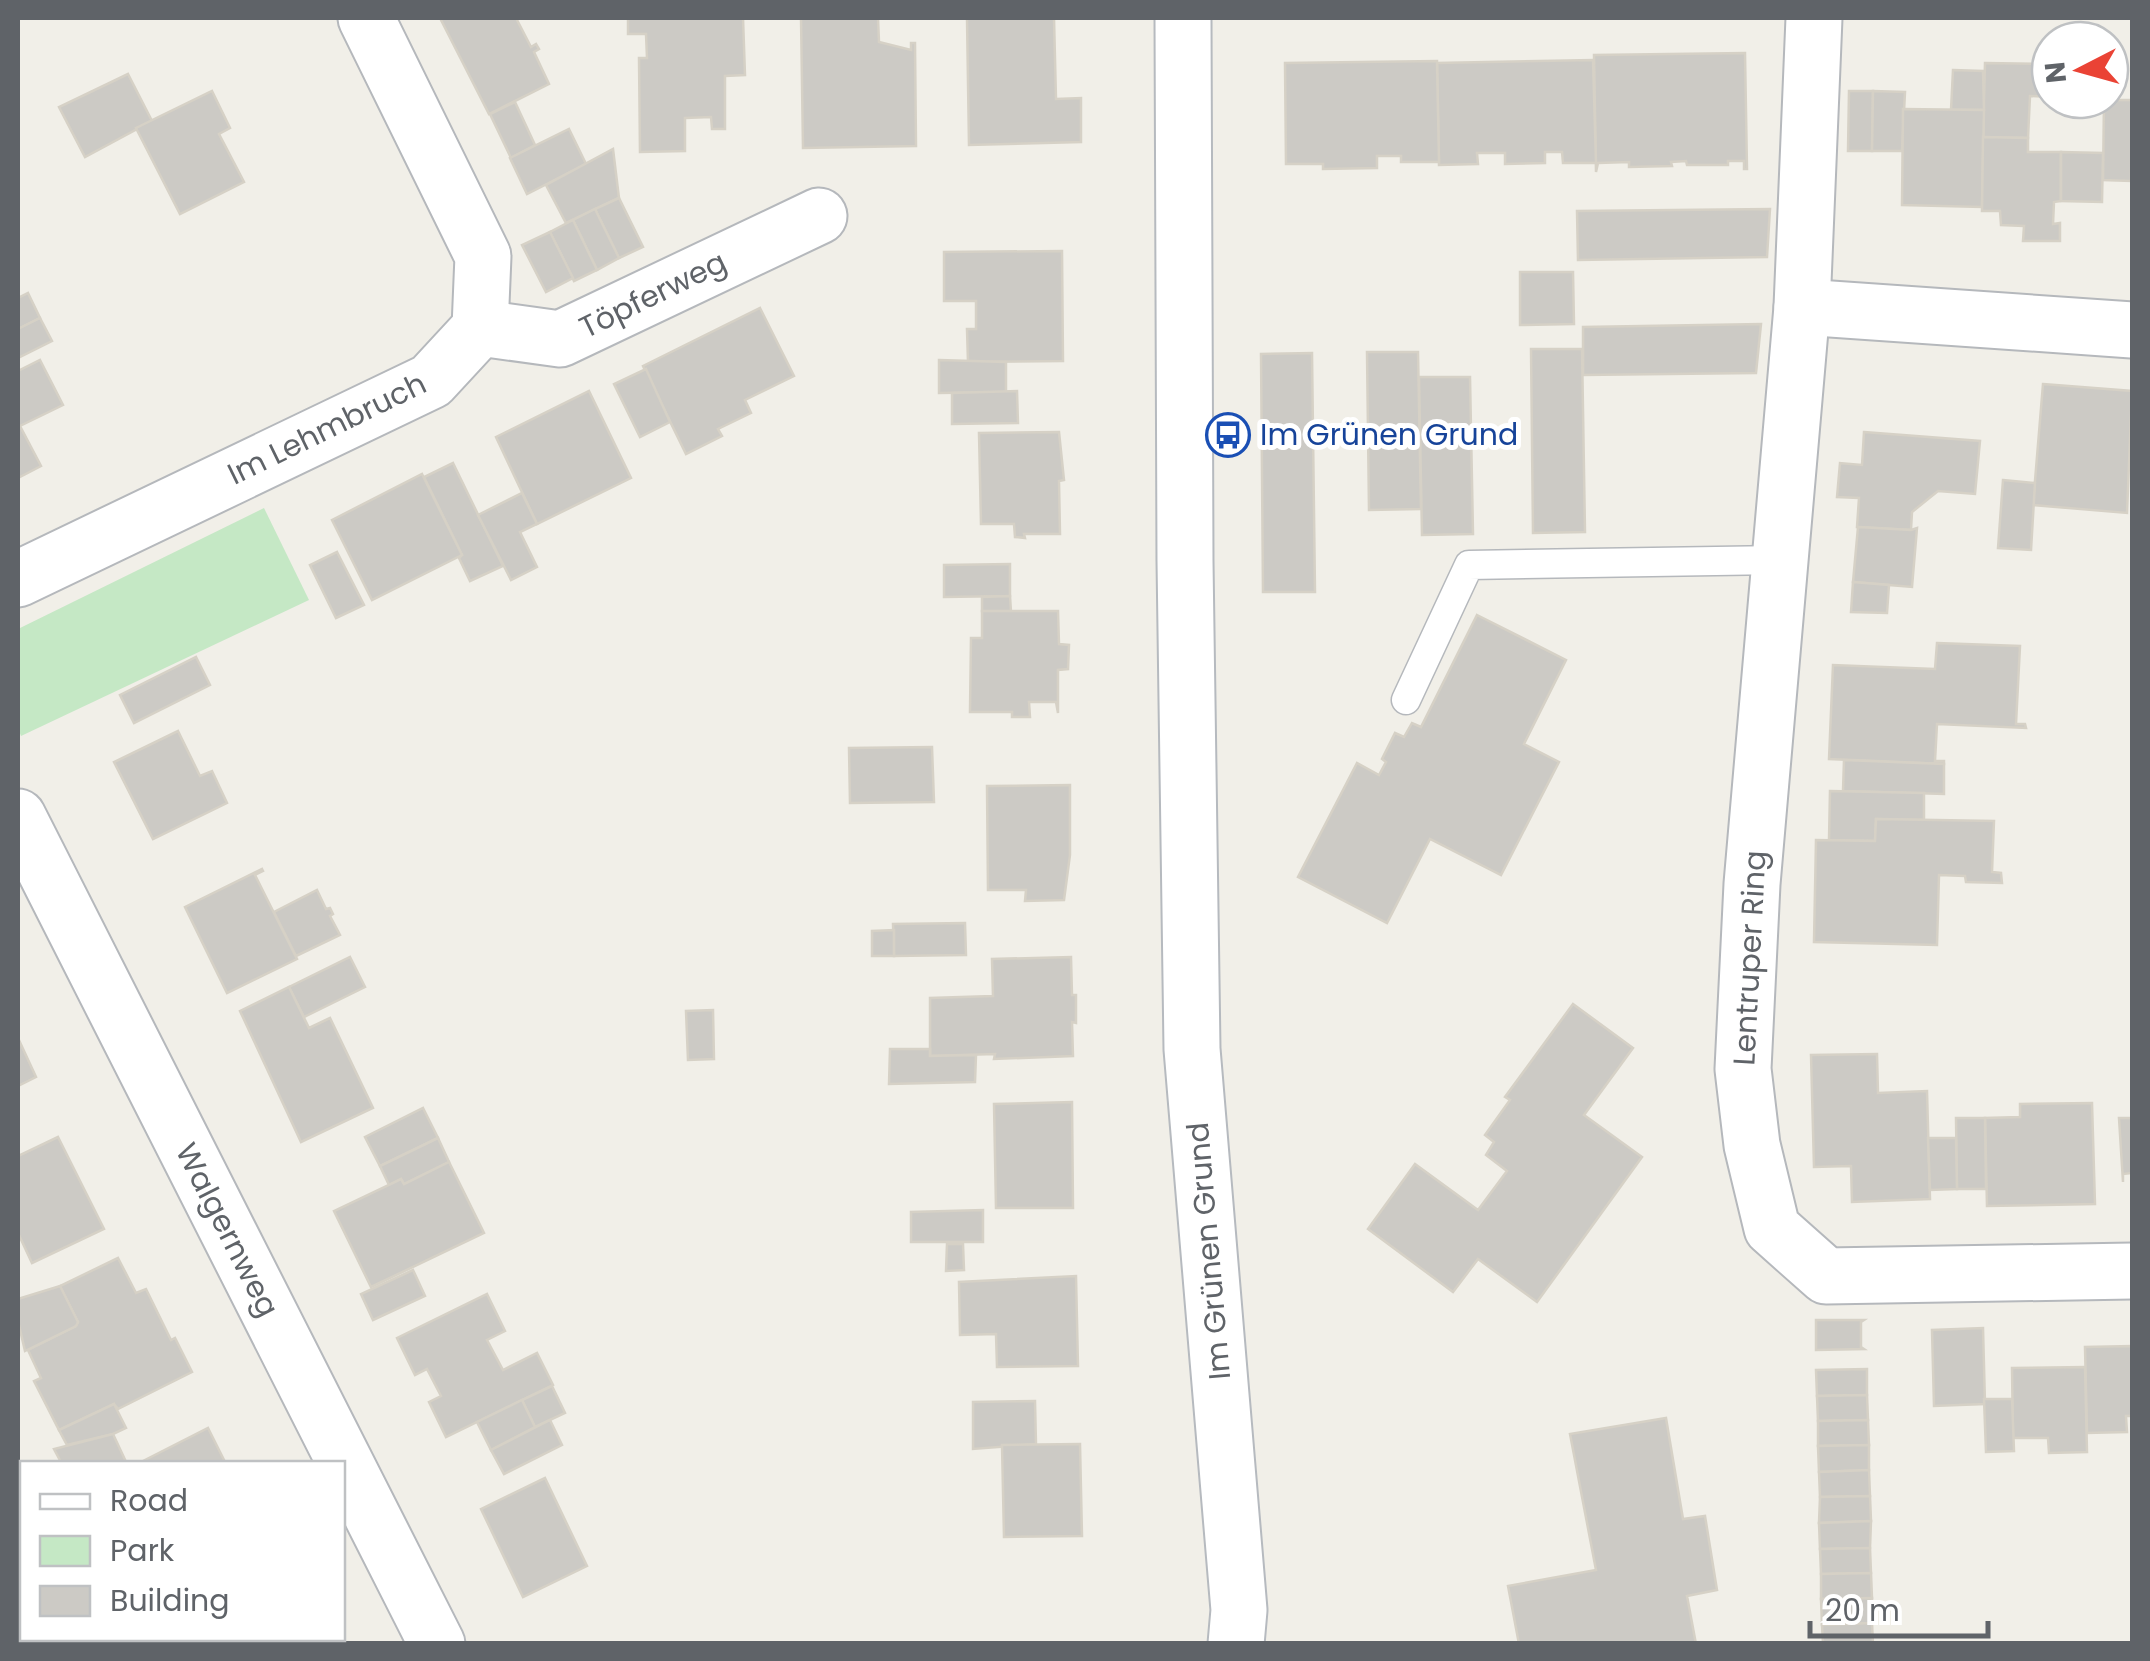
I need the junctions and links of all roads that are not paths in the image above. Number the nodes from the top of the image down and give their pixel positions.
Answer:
1 (366, 18) edge
2 (1183, 18) edge
3 (1814, 18) edge
4 (819, 216) dead end
5 (1802, 308) junction
6 (480, 328) junction
7 (2132, 330) edge
8 (1780, 560) junction
9 (18, 579) edge
10 (1406, 700) dead end
11 (18, 817) edge
12 (2132, 1272) edge
13 (344, 1461) edge
14 (345, 1462) edge
15 (437, 1644) edge
16 (1236, 1644) edge

1 - 6 street
2 - 16 street, Im Grünen Grund
3 - 5 street, Lentruper Ring
4 - 6 street, Töpferweg
5 - 7 street
5 - 8 street, Lentruper Ring
6 - 9 street, Im Lehmbruch
8 - 10 lane
8 - 12 street, Lentruper Ring
11 - 13 street, Walgernweg
14 - 15 street, Walgernweg

